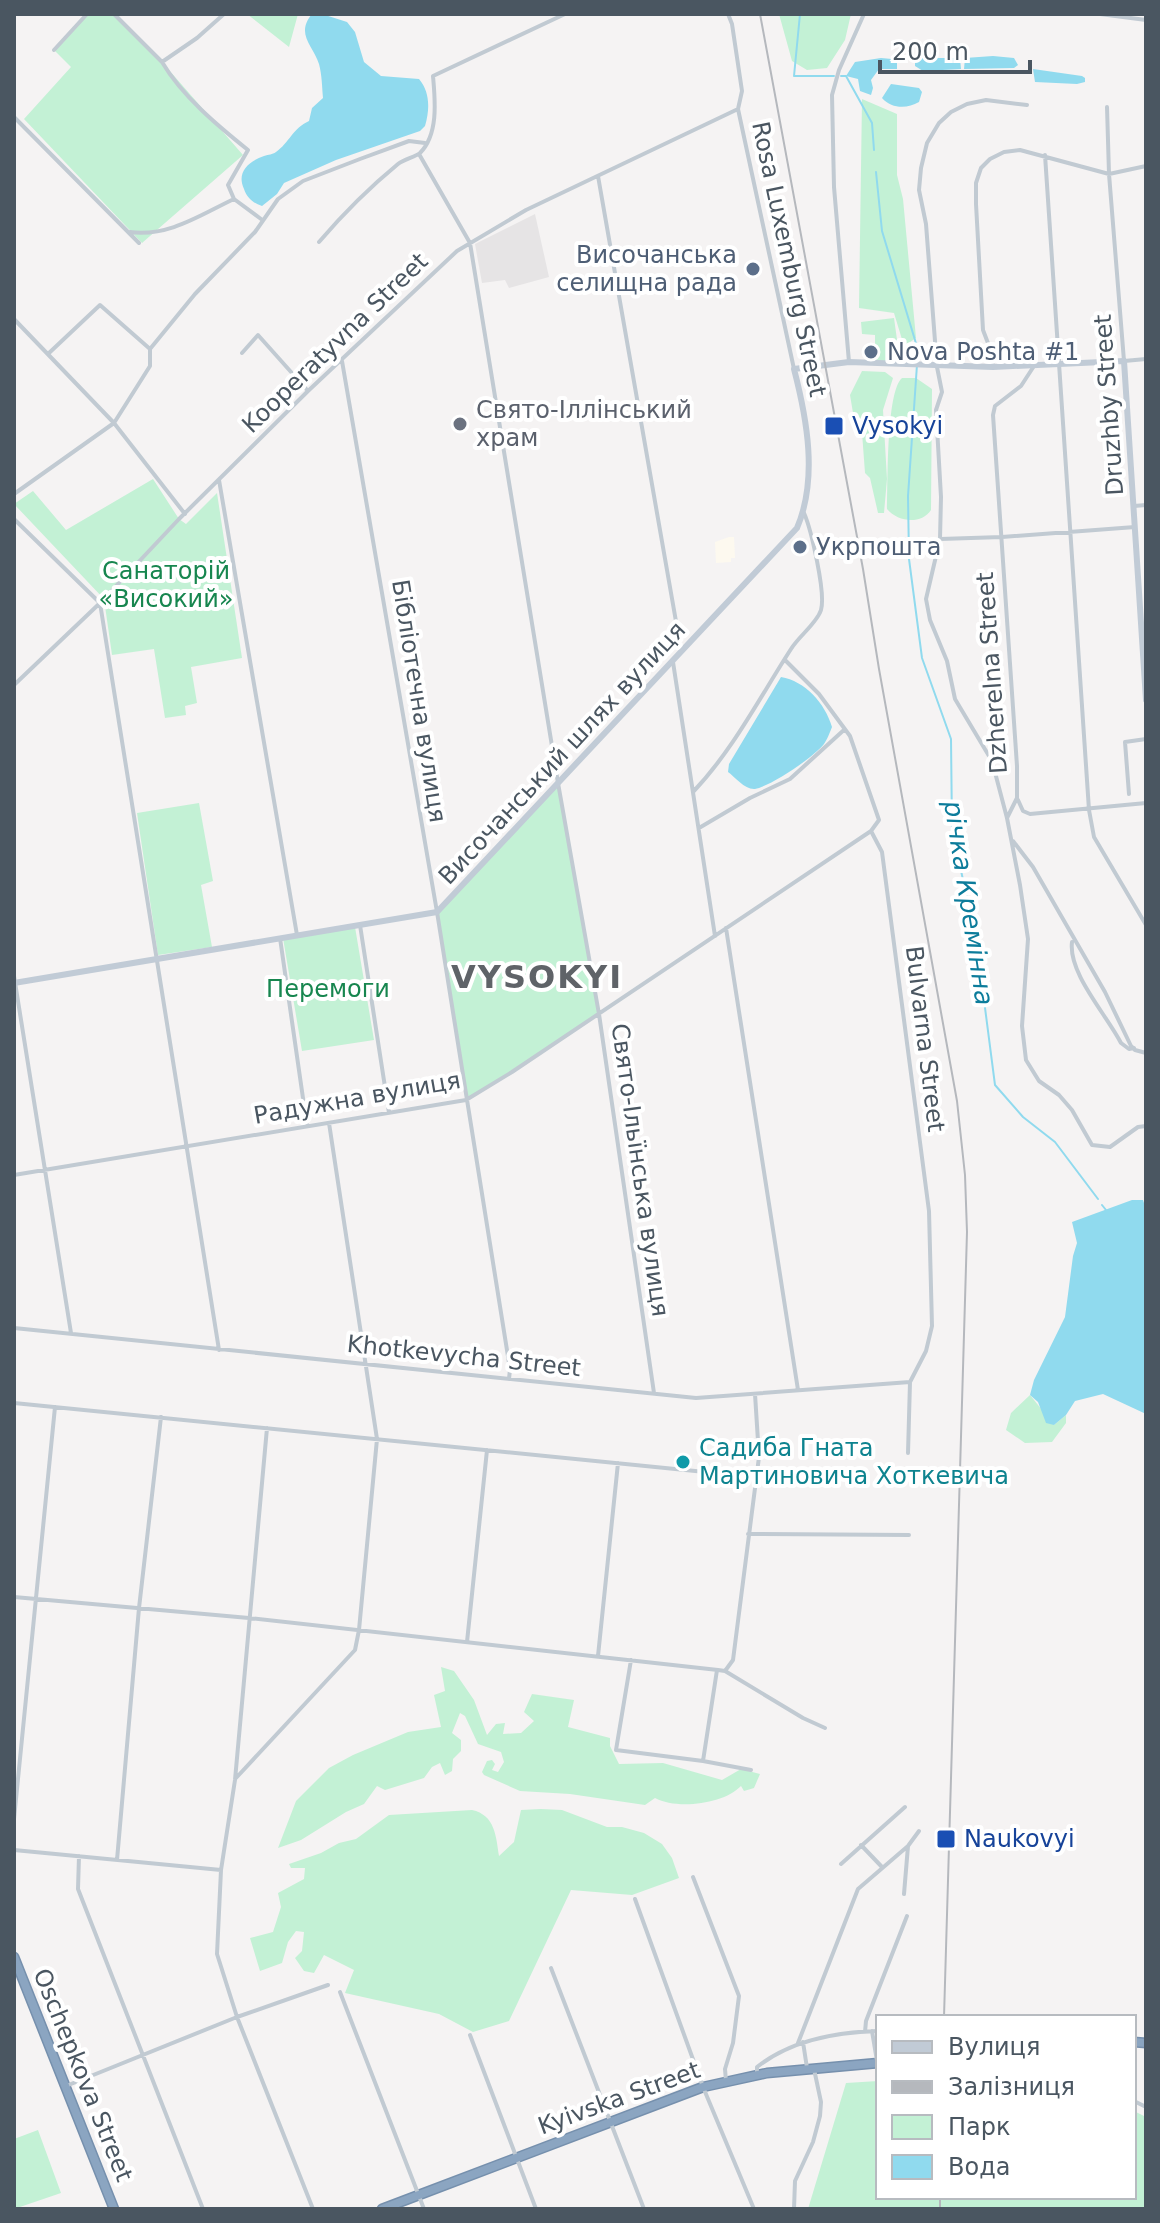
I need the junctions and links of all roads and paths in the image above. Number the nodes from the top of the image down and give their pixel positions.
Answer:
1 (87, 14) edge
2 (114, 14) edge
3 (224, 14) edge
4 (565, 14) edge
5 (728, 14) edge
6 (864, 14) edge
7 (1100, 14) edge
8 (1135, 16) edge
9 (1146, 20) edge
10 (54, 50) dead end
11 (162, 62) junction
12 (1027, 105) dead end
13 (1107, 107) dead end
14 (738, 109) junction
15 (14, 117) edge
16 (425, 143) junction
17 (419, 154) junction
18 (1045, 155) junction
19 (1146, 166) edge
20 (1109, 174) junction
21 (598, 176) junction
22 (234, 199) junction
23 (262, 219) junction
24 (128, 231) junction
25 (319, 242) dead end
26 (139, 243) dead end
27 (470, 243) junction
28 (14, 319) edge
29 (150, 349) junction
30 (49, 353) junction
31 (242, 353) dead end
32 (1146, 359) edge
33 (342, 361) junction
34 (1124, 361) junction
35 (849, 362) junction
36 (1058, 364) junction
37 (1034, 366) junction
38 (937, 367) junction
39 (993, 367) junction
40 (794, 369) junction
41 (308, 391) junction
42 (114, 423) junction
43 (219, 480) junction
44 (14, 494) edge
45 (1146, 505) edge
46 (1134, 506) junction
47 (804, 513) junction
48 (185, 514) junction
49 (14, 519) edge
50 (1135, 527) junction
51 (1070, 532) junction
52 (1002, 537) junction
53 (1137, 538) junction
54 (940, 539) junction
55 (1146, 539) edge
56 (100, 603) junction
57 (681, 654) junction
58 (785, 660) junction
59 (673, 662) junction
60 (14, 685) edge
61 (1146, 700) edge
62 (845, 729) junction
63 (1146, 739) edge
64 (558, 783) junction
65 (693, 792) junction
66 (1129, 794) dead end
67 (1017, 798) junction
68 (1146, 803) edge
69 (1089, 810) junction
70 (1007, 818) junction
71 (699, 828) junction
72 (871, 831) junction
73 (1010, 838) junction
74 (437, 912) junction
75 (360, 925) junction
76 (1146, 925) edge
77 (726, 928) junction
78 (297, 935) junction
79 (715, 936) junction
80 (280, 938) junction
81 (1073, 939) junction
82 (157, 959) junction
83 (14, 976) edge
84 (14, 983) edge
85 (599, 1014) junction
86 (1134, 1048) junction
87 (1146, 1053) edge
88 (466, 1100) junction
89 (389, 1113) junction
90 (329, 1123) junction
91 (307, 1126) junction
92 (1146, 1126) edge
93 (186, 1146) junction
94 (46, 1170) junction
95 (14, 1175) edge
96 (14, 1328) edge
97 (71, 1334) junction
98 (219, 1350) junction
99 (364, 1365) junction
100 (509, 1379) junction
101 (910, 1382) junction
102 (798, 1390) junction
103 (654, 1393) junction
104 (755, 1393) junction
105 (14, 1403) edge
106 (55, 1407) junction
107 (161, 1417) junction
108 (267, 1428) junction
109 (377, 1439) junction
110 (487, 1450) junction
111 (908, 1453) dead end
112 (618, 1463) junction
113 (755, 1477) junction
114 (748, 1534) junction
115 (909, 1535) dead end
116 (14, 1597) edge
117 (35, 1599) junction
118 (139, 1608) junction
119 (249, 1618) junction
120 (359, 1630) junction
121 (467, 1642) junction
122 (598, 1657) junction
123 (631, 1660) junction
124 (718, 1670) junction
125 (725, 1671) junction
126 (825, 1728) dead end
127 (703, 1761) junction
128 (751, 1770) dead end
129 (235, 1780) junction
130 (905, 1807) dead end
131 (14, 1819) edge
132 (919, 1831) dead end
133 (861, 1845) junction
134 (908, 1846) junction
135 (14, 1850) edge
136 (79, 1856) junction
137 (117, 1860) junction
138 (841, 1864) dead end
139 (882, 1868) junction
140 (221, 1870) junction
141 (693, 1877) dead end
142 (904, 1894) dead end
143 (635, 1899) dead end
144 (907, 1916) dead end
145 (14, 1957) edge
146 (551, 1968) dead end
147 (328, 1985) dead end
148 (340, 1992) dead end
149 (237, 2017) junction
150 (875, 2031) edge
151 (865, 2032) junction
152 (470, 2035) dead end
153 (801, 2043) junction
154 (144, 2055) junction
155 (876, 2063) edge
156 (810, 2067) junction
157 (757, 2075) junction
158 (726, 2081) junction
159 (66, 2086) junction
160 (703, 2087) junction
161 (611, 2121) junction
162 (516, 2157) junction
163 (419, 2195) junction
164 (114, 2209) edge
165 (203, 2209) edge
166 (313, 2209) edge
167 (382, 2209) edge
168 (424, 2209) edge
169 (536, 2209) edge
170 (644, 2209) edge
171 (754, 2209) edge
172 (794, 2209) edge

1 - 10 street
2 - 11 street
3 - 11 street
4 - 16 street
5 - 14 street, Rosa Luxemburg Street
6 - 35 street
7 - 8 street
8 - 9 street
11 - 22 street
12 - 38 street
13 - 20 street, Druzhby Street
14 - 21 street, Kooperatyvna Street
14 - 40 street, Rosa Luxemburg Street
15 - 24 street
16 - 17 street
16 - 23 street
17 - 25 street
17 - 27 street
18 - 20 street
18 - 36 street
18 - 39 street
19 - 20 street
20 - 34 street, Druzhby Street
21 - 27 street, Kooperatyvna Street
21 - 57 street
22 - 23 street
22 - 24 street
23 - 29 street
24 - 26 street
27 - 33 street, Kooperatyvna Street
27 - 64 street, Свято-Ільїнська вулиця
28 - 30 street
29 - 30 street
29 - 42 street
30 - 42 street
31 - 41 street
32 - 34 street
33 - 41 street, Kooperatyvna Street
33 - 74 street, Бібліотечна вулиця
34 - 36 street
34 - 46 street, Druzhby Street
35 - 38 street
35 - 40 street
36 - 37 street
36 - 51 street
37 - 39 street
37 - 52 street, Dzherelna Street
38 - 39 street
38 - 54 street
40 - 47 street, Rosa Luxemburg Street
41 - 43 street, Kooperatyvna Street
42 - 44 street
42 - 48 street
43 - 48 street, Kooperatyvna Street
43 - 78 street
45 - 46 street
46 - 50 street, Druzhby Street
47 - 57 street, Височанський шлях вулиця
47 - 58 street
48 - 56 street, Kooperatyvna Street
49 - 56 street
50 - 51 street
50 - 53 street, Druzhby Street
51 - 52 street
51 - 69 street
52 - 54 street
52 - 67 street, Dzherelna Street
53 - 55 street
53 - 61 street, Druzhby Street
54 - 70 street
56 - 60 street, Kooperatyvna Street
56 - 82 street
57 - 59 street, Височанський шлях вулиця
58 - 62 street, Bulvarna Street
58 - 65 street
59 - 64 street, Височанський шлях вулиця
59 - 65 street
62 - 71 street
62 - 72 street, Bulvarna Street
63 - 66 street
64 - 74 street, Височанський шлях вулиця
64 - 85 street, Свято-Ільїнська вулиця
65 - 71 street
67 - 69 street
67 - 70 street, Dzherelna Street
68 - 69 street
69 - 76 street
70 - 73 street
71 - 79 street
72 - 77 street, Радужна вулиця
72 - 101 street, Bulvarna Street
73 - 81 street
73 - 92 street
74 - 75 street, Височанський шлях вулиця
74 - 88 street, Бібліотечна вулиця
75 - 78 street, Височанський шлях вулиця
75 - 89 street
77 - 79 street, Радужна вулиця
77 - 102 street
78 - 80 street, Височанський шлях вулиця
79 - 85 street, Радужна вулиця
80 - 82 street, Височанський шлях вулиця
80 - 91 street
81 - 86 street
81 - 86 street
82 - 84 street, Височанський шлях вулиця
82 - 93 street
83 - 84 street
84 - 94 street
85 - 88 street, Радужна вулиця
85 - 103 street, Свято-Ільїнська вулиця
86 - 87 street
88 - 89 street, Радужна вулиця
88 - 100 street, Бібліотечна вулиця
89 - 90 street, Радужна вулиця
90 - 91 street, Радужна вулиця
90 - 99 street
91 - 93 street, Радужна вулиця
93 - 94 street, Радужна вулиця
93 - 98 street
94 - 95 street, Радужна вулиця
94 - 97 street
96 - 97 street, Khotkevycha Street
97 - 98 street, Khotkevycha Street
98 - 99 street, Khotkevycha Street
99 - 100 street, Khotkevycha Street
99 - 109 street
100 - 103 street, Khotkevycha Street
101 - 102 street, Khotkevycha Street
101 - 111 street, Bulvarna Street
102 - 104 street, Khotkevycha Street
103 - 104 street, Khotkevycha Street
104 - 113 street
105 - 106 street
106 - 107 street
106 - 117 street
107 - 108 street
107 - 118 street
108 - 109 street
108 - 119 street
109 - 110 street
109 - 120 street
110 - 112 street
110 - 121 street
112 - 113 street
112 - 122 street
113 - 114 street
114 - 115 street
114 - 125 street
116 - 117 street
117 - 118 street
117 - 131 street
118 - 119 street
118 - 137 street
119 - 120 street
119 - 129 street
120 - 121 street
120 - 129 street
121 - 122 street
122 - 123 street
123 - 124 street
123 - 127 street
124 - 125 street
124 - 127 street
125 - 126 street
127 - 128 street
129 - 140 street
130 - 133 street
132 - 134 street
133 - 138 street
133 - 139 street
134 - 139 street
134 - 142 street
135 - 136 street
136 - 137 street
136 - 154 street
137 - 140 street
139 - 153 street
140 - 149 street
141 - 158 street
143 - 160 street
144 - 151 street
145 - 159 highway, Oschepkova Street
146 - 161 street
147 - 149 street
148 - 163 street
149 - 154 street
149 - 166 street
150 - 151 street
151 - 153 street
152 - 162 street
153 - 156 street
153 - 157 street
154 - 159 street
154 - 165 street
155 - 156 highway, Kyivska Street
156 - 157 highway, Kyivska Street
156 - 172 street
157 - 158 highway, Kyivska Street
158 - 160 highway, Kyivska Street
159 - 164 highway, Oschepkova Street
160 - 161 highway, Kyivska Street
160 - 171 street
161 - 162 highway, Kyivska Street
161 - 170 street
162 - 163 highway, Kyivska Street
162 - 169 street
163 - 167 highway, Kyivska Street
163 - 168 street

